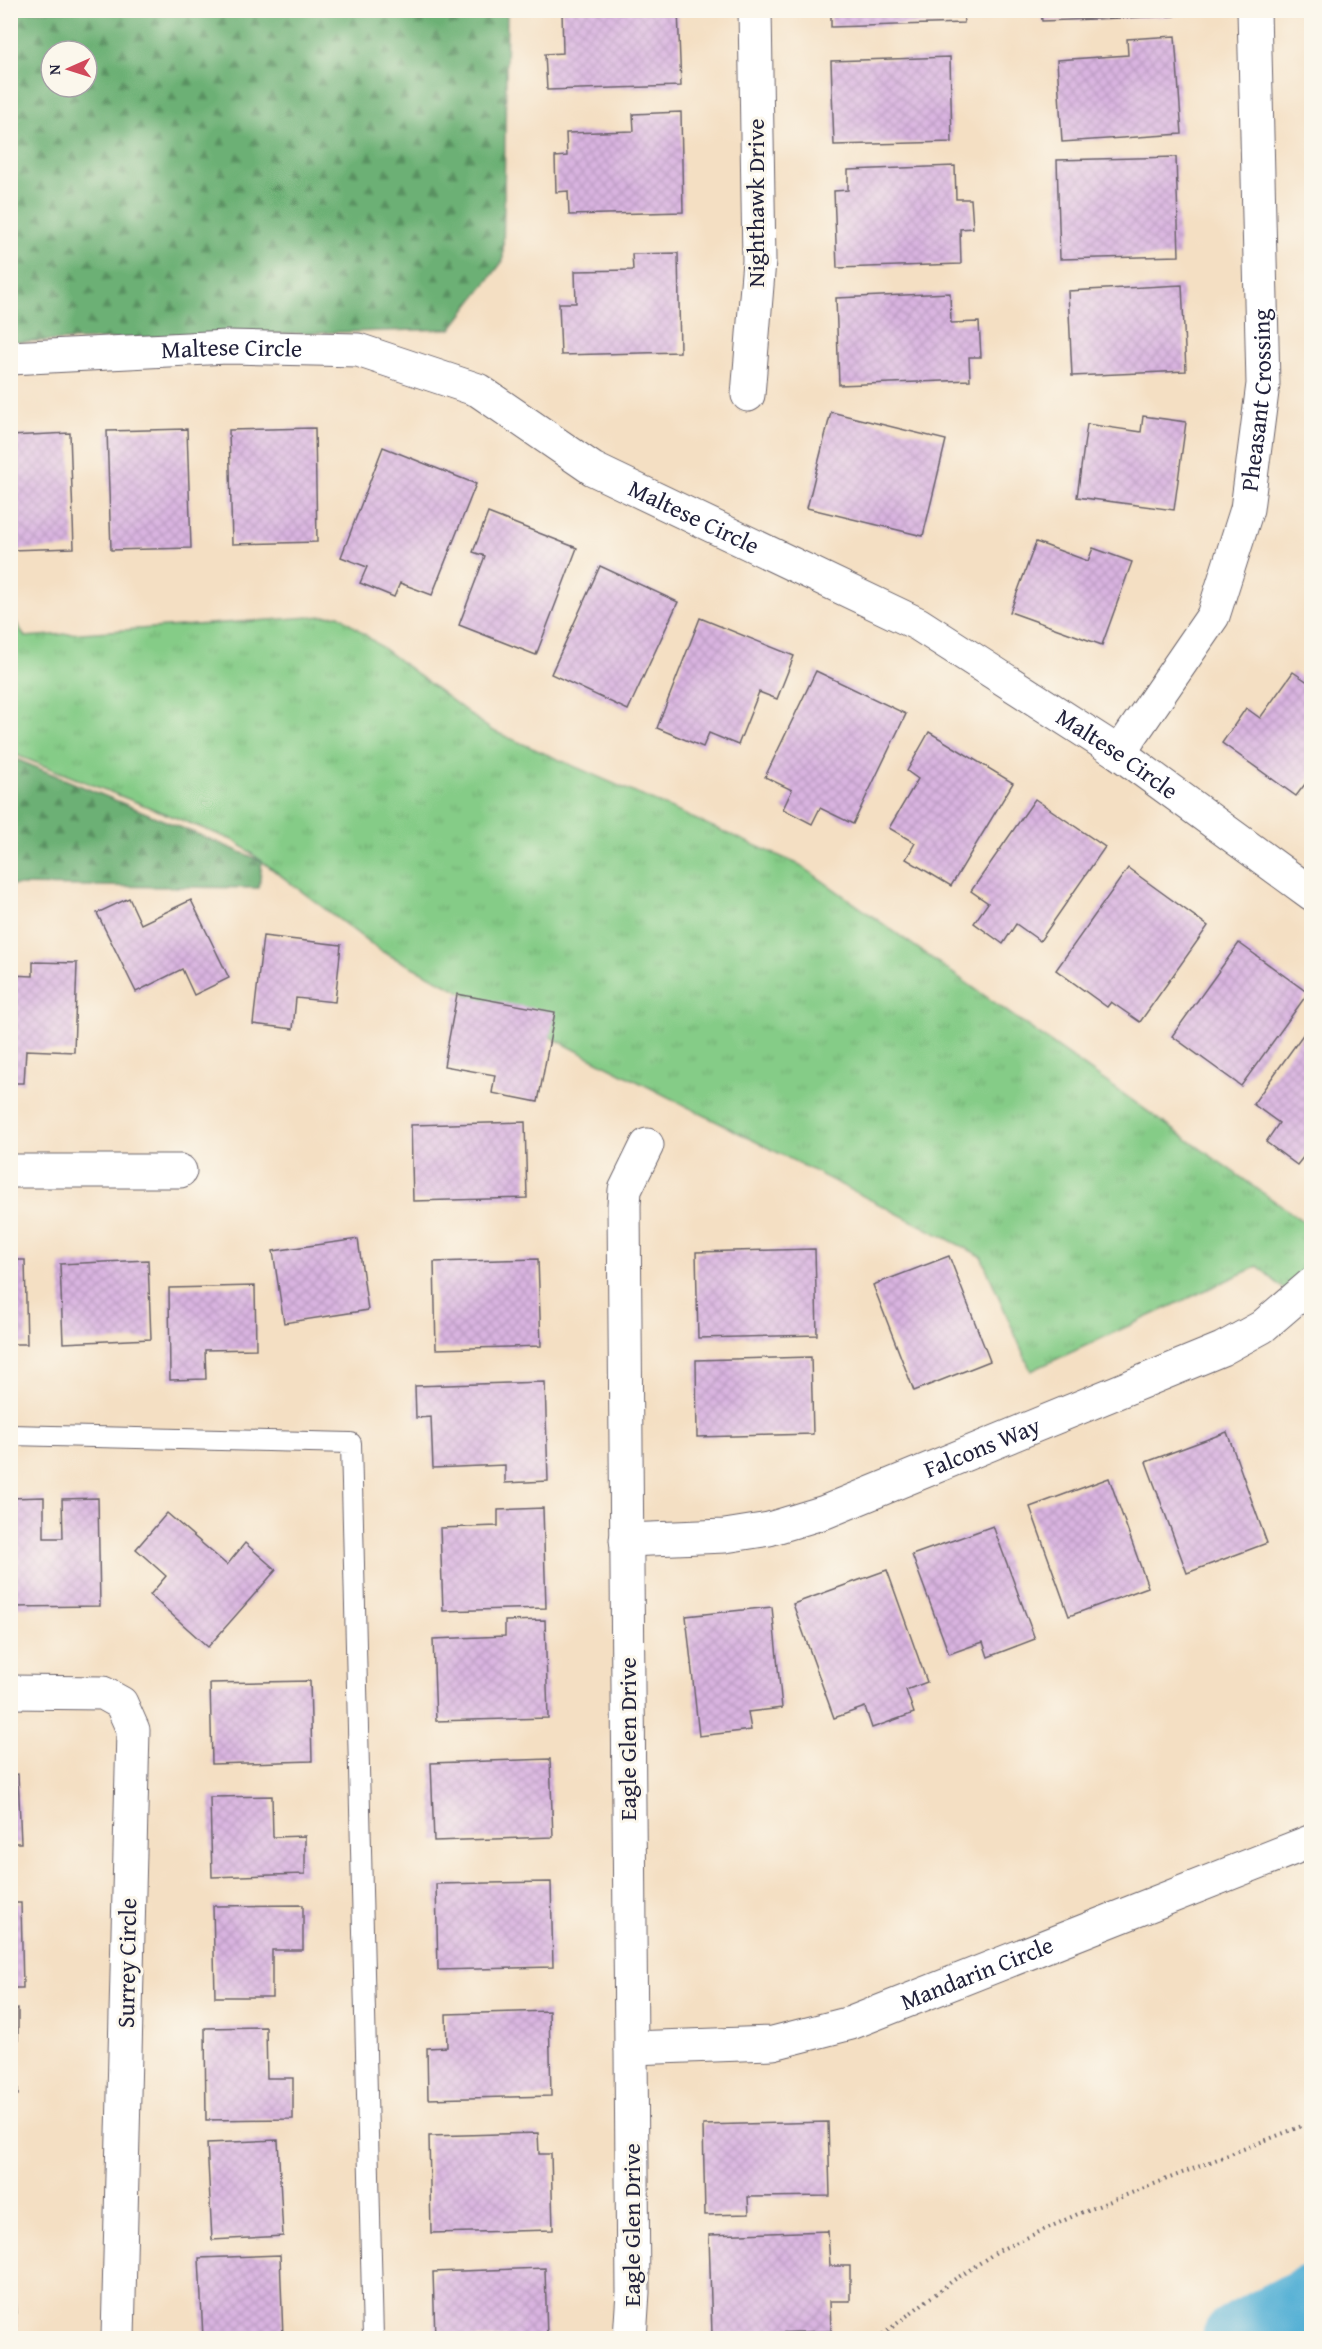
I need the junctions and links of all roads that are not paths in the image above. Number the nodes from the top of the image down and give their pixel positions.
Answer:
1 (755, 10) edge
2 (1254, 10) edge
3 (10, 358) edge
4 (748, 394) dead end
5 (1119, 753) junction
6 (1311, 894) edge
7 (647, 1146) dead end
8 (10, 1171) edge
9 (180, 1171) dead end
10 (1311, 1284) edge
11 (10, 1435) edge
12 (626, 1540) junction
13 (10, 1692) edge
14 (1311, 1841) edge
15 (631, 2048) junction
16 (118, 2338) edge
17 (373, 2338) edge
18 (630, 2338) edge

1 - 4 street, Nighthawk Drive
2 - 5 street, Pheasant Crossing
3 - 5 street, Maltese Circle
5 - 6 street, Maltese Circle
7 - 12 street, Eagle Glen Drive
8 - 9 street
10 - 12 street, Falcons Way
11 - 17 lane
12 - 15 street, Eagle Glen Drive
13 - 16 street, Surrey Circle
14 - 15 street, Mandarin Circle
15 - 18 street, Eagle Glen Drive

